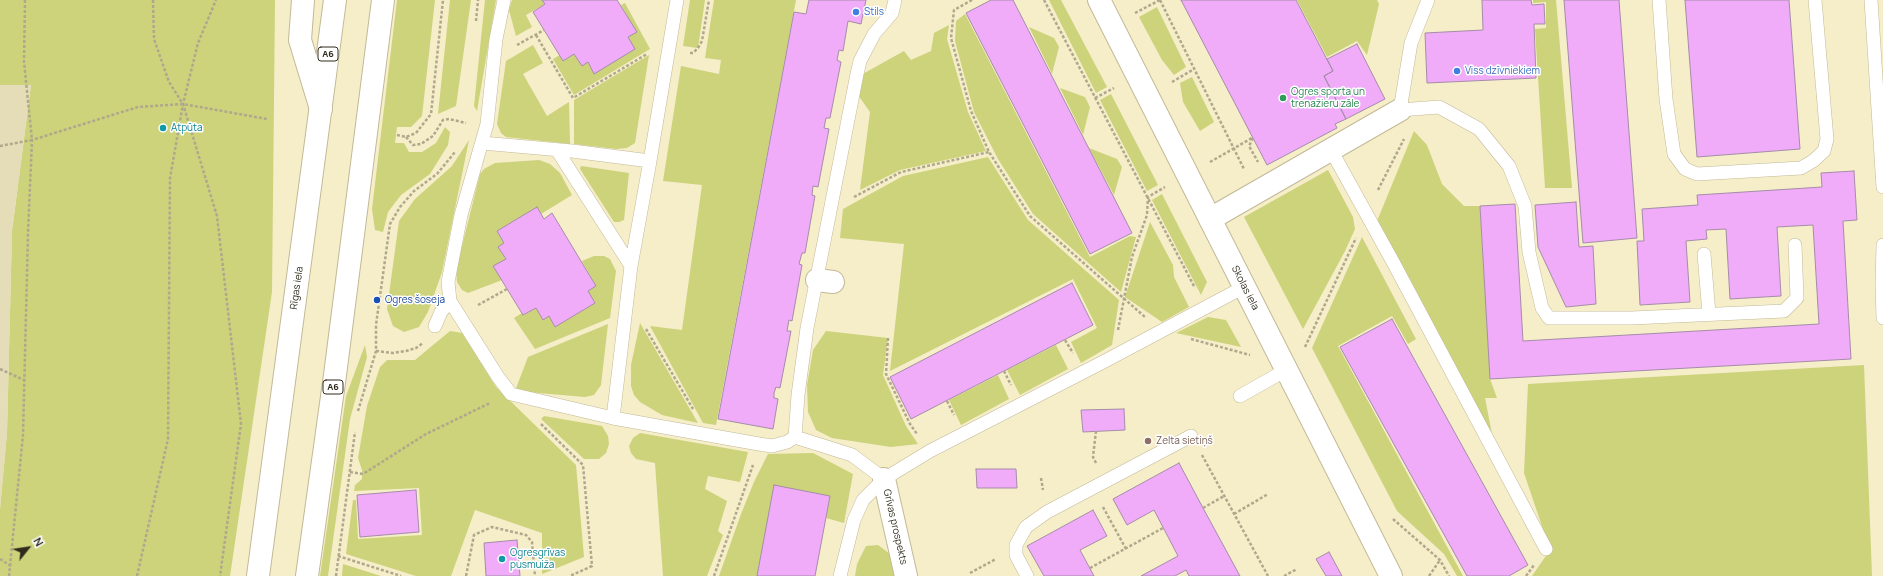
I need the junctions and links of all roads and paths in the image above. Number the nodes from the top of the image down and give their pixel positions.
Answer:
1 (25, 0) edge
2 (153, 0) edge
3 (216, 0) edge
4 (303, 0) edge
5 (335, 0) edge
6 (383, 0) edge
7 (443, 0) edge
8 (478, 0) edge
9 (504, 0) edge
10 (676, 0) edge
11 (709, 0) edge
12 (895, 0) edge
13 (972, 0) edge
14 (1044, 0) edge
15 (1099, 0) edge
16 (1160, 0) edge
17 (1428, 0) edge
18 (1659, 0) edge
19 (1815, 0) edge
20 (1871, 0) edge
21 (1133, 14) dead end
22 (475, 23) dead end
23 (544, 30) dead end
24 (536, 35) junction
25 (496, 39) junction
26 (667, 51) junction
27 (1194, 69) junction
28 (1172, 82) dead end
29 (1114, 88) dead end
30 (1095, 98) junction
31 (183, 104) junction
32 (321, 109) junction
33 (1400, 110) junction
34 (465, 116) dead end
35 (267, 119) dead end
36 (397, 135) dead end
37 (406, 136) junction
38 (1253, 138) dead end
39 (32, 140) junction
40 (482, 143) junction
41 (0, 146) edge
42 (558, 150) junction
43 (1234, 150) junction
44 (1331, 150) junction
45 (456, 151) dead end
46 (989, 152) junction
47 (650, 161) junction
48 (1209, 163) dead end
49 (1165, 187) dead end
50 (1883, 187) edge
51 (1255, 193) junction
52 (1148, 197) junction
53 (830, 210) junction
54 (1210, 219) junction
55 (1883, 245) edge
56 (1795, 246) dead end
57 (1704, 254) dead end
58 (631, 266) junction
59 (1244, 286) junction
60 (507, 289) dead end
61 (1123, 297) junction
62 (450, 300) junction
63 (626, 307) junction
64 (1205, 308) junction
65 (1709, 314) junction
66 (459, 315) junction
67 (1883, 318) edge
68 (435, 326) joint
69 (1161, 331) junction
70 (888, 338) dead end
71 (376, 351) junction
72 (1114, 356) junction
73 (1254, 357) dead end
74 (0, 369) edge
75 (1286, 370) junction
76 (24, 380) junction
77 (511, 394) junction
78 (1240, 396) dead end
79 (533, 399) junction
80 (357, 418) dead end
81 (613, 418) junction
82 (356, 426) dead end
83 (1096, 431) dead end
84 (708, 435) junction
85 (1191, 436) joint
86 (795, 437) junction
87 (759, 444) junction
88 (930, 451) junction
89 (350, 472) junction
90 (884, 479) junction
91 (1106, 481) junction
92 (1093, 489) junction
93 (1268, 494) dead end
94 (1224, 496) junction
95 (1203, 508) dead end
96 (1234, 514) junction
97 (1163, 528) dead end
98 (1016, 549) junction
99 (1126, 549) junction
100 (1546, 549) dead end
101 (338, 556) junction
102 (0, 559) edge
103 (1440, 560) dead end
104 (10, 566) junction
105 (1090, 568) dead end
106 (1297, 569) dead end
107 (970, 573) dead end
108 (9, 576) edge
109 (137, 576) edge
110 (220, 576) edge
111 (258, 576) edge
112 (307, 576) edge
113 (336, 576) edge
114 (401, 576) edge
115 (466, 576) edge
116 (535, 576) edge
117 (570, 576) edge
118 (714, 576) edge
119 (840, 576) edge
120 (906, 576) edge
121 (1027, 576) edge
122 (1268, 576) edge
123 (1284, 576) edge
124 (1390, 576) edge
125 (1429, 576) edge

1 - 39 path
2 - 31 path
3 - 31 path
4 - 32 main road
5 - 32 main road, Rīgas iela / A6
6 - 112 main road, A6
7 - 37 path
8 - 22 path
9 - 25 lane
10 - 26 lane
11 - 26 path
12 - 53 lane
13 - 46 path
14 - 30 path
15 - 54 main road, Skolas iela
16 - 21 path
16 - 27 path
17 - 33 lane
18 - 19 lane
20 - 50 lane
23 - 24 path
24 - 25 path
24 - 26 path
25 - 40 lane
26 - 47 lane
27 - 28 path
27 - 43 path
29 - 30 path
30 - 52 path
31 - 35 path
31 - 39 path
31 - 109 path
31 - 110 path
32 - 111 main road, Rīgas iela / A6
33 - 44 main road
33 - 65 lane
34 - 37 path
36 - 37 path
38 - 43 path
39 - 41 path
39 - 76 path
40 - 42 lane
40 - 62 lane
42 - 47 lane
42 - 58 lane
43 - 48 path
43 - 51 path
44 - 51 main road
44 - 100 lane
45 - 71 path
46 - 53 path
46 - 61 path
47 - 58 lane
49 - 52 path
51 - 54 main road
52 - 61 path
52 - 64 path
53 - 86 lane
54 - 59 main road, Skolas iela
55 - 67 lane
56 - 65 lane
57 - 65 lane
58 - 63 lane
59 - 64 lane
59 - 75 main road, Skolas iela
60 - 66 path
61 - 69 path
61 - 72 path
62 - 66 lane
62 - 68 lane
63 - 81 lane
63 - 84 path
64 - 69 lane
66 - 77 lane
68 - 71 path
69 - 72 lane
69 - 73 path
70 - 88 path
71 - 80 path
72 - 88 lane
74 - 76 path
75 - 78 lane
75 - 124 main road, Skolas iela
76 - 104 path
77 - 79 lane
77 - 89 path
79 - 81 lane
79 - 117 path
81 - 84 lane
82 - 89 path
83 - 91 path
84 - 87 lane
85 - 91 lane
85 - 94 path
86 - 87 lane
86 - 90 lane
87 - 118 path
88 - 90 lane
89 - 101 path
90 - 119 lane
90 - 120 main road, Grīvas prospekts
91 - 92 lane
92 - 98 lane
92 - 99 path
93 - 96 path
94 - 95 path
94 - 96 path
96 - 122 path
97 - 99 path
98 - 107 path
98 - 121 lane
99 - 105 path
101 - 113 path
101 - 114 path
102 - 104 path
103 - 125 path
104 - 108 path
106 - 123 path
115 - 116 path

